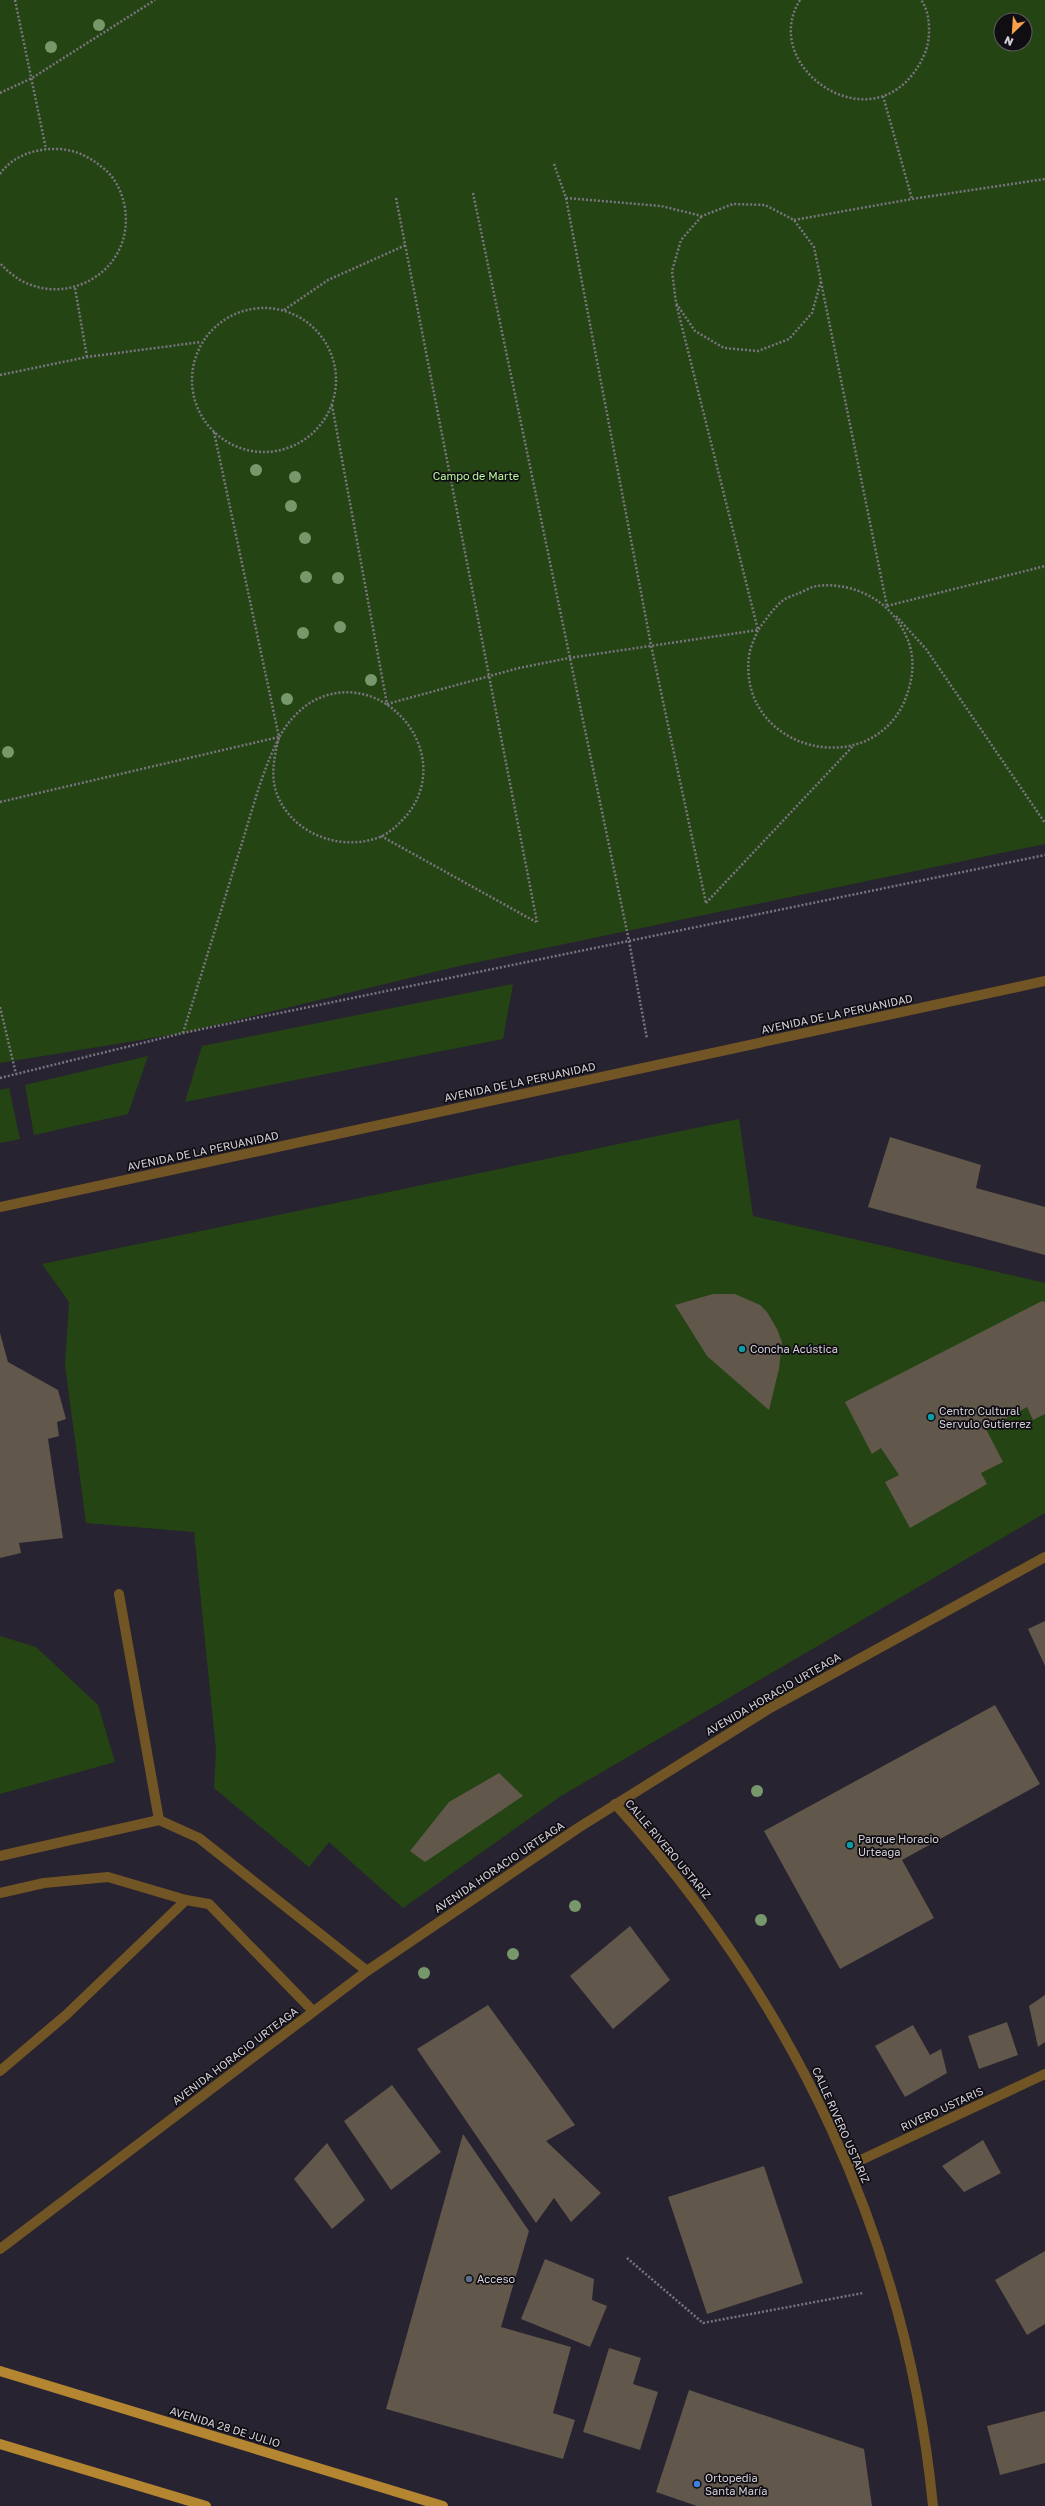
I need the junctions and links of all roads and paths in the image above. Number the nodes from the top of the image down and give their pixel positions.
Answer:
1 (15, 0) edge
2 (155, 0) edge
3 (800, 0) edge
4 (921, 0) edge
5 (32, 78) junction
6 (0, 93) edge
7 (883, 96) junction
8 (46, 149) junction
9 (554, 164) dead end
10 (0, 174) edge
11 (1045, 179) edge
12 (473, 193) dead end
13 (396, 198) dead end
14 (566, 198) junction
15 (912, 199) junction
16 (702, 216) junction
17 (794, 220) junction
18 (406, 245) junction
19 (0, 263) edge
20 (821, 281) junction
21 (75, 288) junction
22 (676, 303) junction
23 (284, 310) junction
24 (202, 342) junction
25 (87, 357) junction
26 (0, 376) edge
27 (332, 405) junction
28 (214, 432) junction
29 (1045, 566) edge
30 (887, 606) junction
31 (758, 630) junction
32 (651, 645) junction
33 (569, 658) junction
34 (490, 676) junction
35 (387, 704) junction
36 (279, 737) junction
37 (853, 746) junction
38 (0, 802) edge
39 (1045, 823) edge
40 (381, 836) junction
41 (1045, 855) edge
42 (629, 941) junction
43 (1045, 981) edge
44 (0, 1007) edge
45 (183, 1033) junction
46 (652, 1066) junction
47 (16, 1074) junction
48 (0, 1078) edge
49 (0, 1207) edge
50 (1045, 1557) edge
51 (119, 1594) dead end
52 (615, 1804) junction
53 (159, 1820) junction
54 (0, 1856) edge
55 (0, 1893) edge
56 (186, 1900) junction
57 (367, 1971) junction
58 (313, 2011) junction
59 (0, 2071) edge
60 (1045, 2074) edge
61 (848, 2166) junction
62 (0, 2249) edge
63 (627, 2258) dead end
64 (892, 2288) junction
65 (0, 2371) edge
66 (0, 2444) edge
67 (206, 2506) edge
68 (443, 2506) edge
69 (933, 2506) edge

1 - 5 path
2 - 5 path
3 - 7 path
4 - 7 path
5 - 6 path
5 - 8 path
7 - 15 path
8 - 10 path
8 - 21 path
9 - 14 path
11 - 15 path
12 - 33 path
13 - 18 path
14 - 16 path
14 - 32 path
15 - 17 path
16 - 17 path
16 - 22 path
17 - 20 path
18 - 23 path
18 - 34 path
19 - 21 path
20 - 22 path
20 - 30 path
21 - 25 path
22 - 31 path
23 - 24 path
23 - 27 path
24 - 25 path
24 - 28 path
25 - 26 path
27 - 28 path
27 - 35 path
28 - 36 path
29 - 30 path
30 - 31 path
30 - 37 path
30 - 39 path
31 - 32 path
31 - 37 path
32 - 33 path
32 - 37 path
33 - 34 path
33 - 42 path
34 - 35 path
34 - 40 path
35 - 36 path
35 - 40 path
36 - 38 path
36 - 40 path
36 - 45 path
41 - 42 path
42 - 45 path
42 - 46 path
43 - 46 street, AVENIDA DE LA PERUANIDAD
44 - 47 path
45 - 47 path
46 - 49 street, AVENIDA DE LA PERUANIDAD
47 - 48 path
50 - 52 street, AVENIDA HORACIO URTEAGA
51 - 53 street
52 - 57 street, AVENIDA HORACIO URTEAGA
52 - 61 street, CALLE RIVERO USTARIZ
53 - 54 street
53 - 57 street
55 - 56 street
56 - 58 street
56 - 59 street
57 - 58 street, AVENIDA HORACIO URTEAGA
58 - 62 street, AVENIDA HORACIO URTEAGA
60 - 61 street, RIVERO USTARIS
61 - 64 street, CALLE RIVERO USTARIZ
63 - 64 path
64 - 69 street, CALLE RIVERO USTARIZ
65 - 68 main road, AVENIDA 28 DE JULIO
66 - 67 main road

